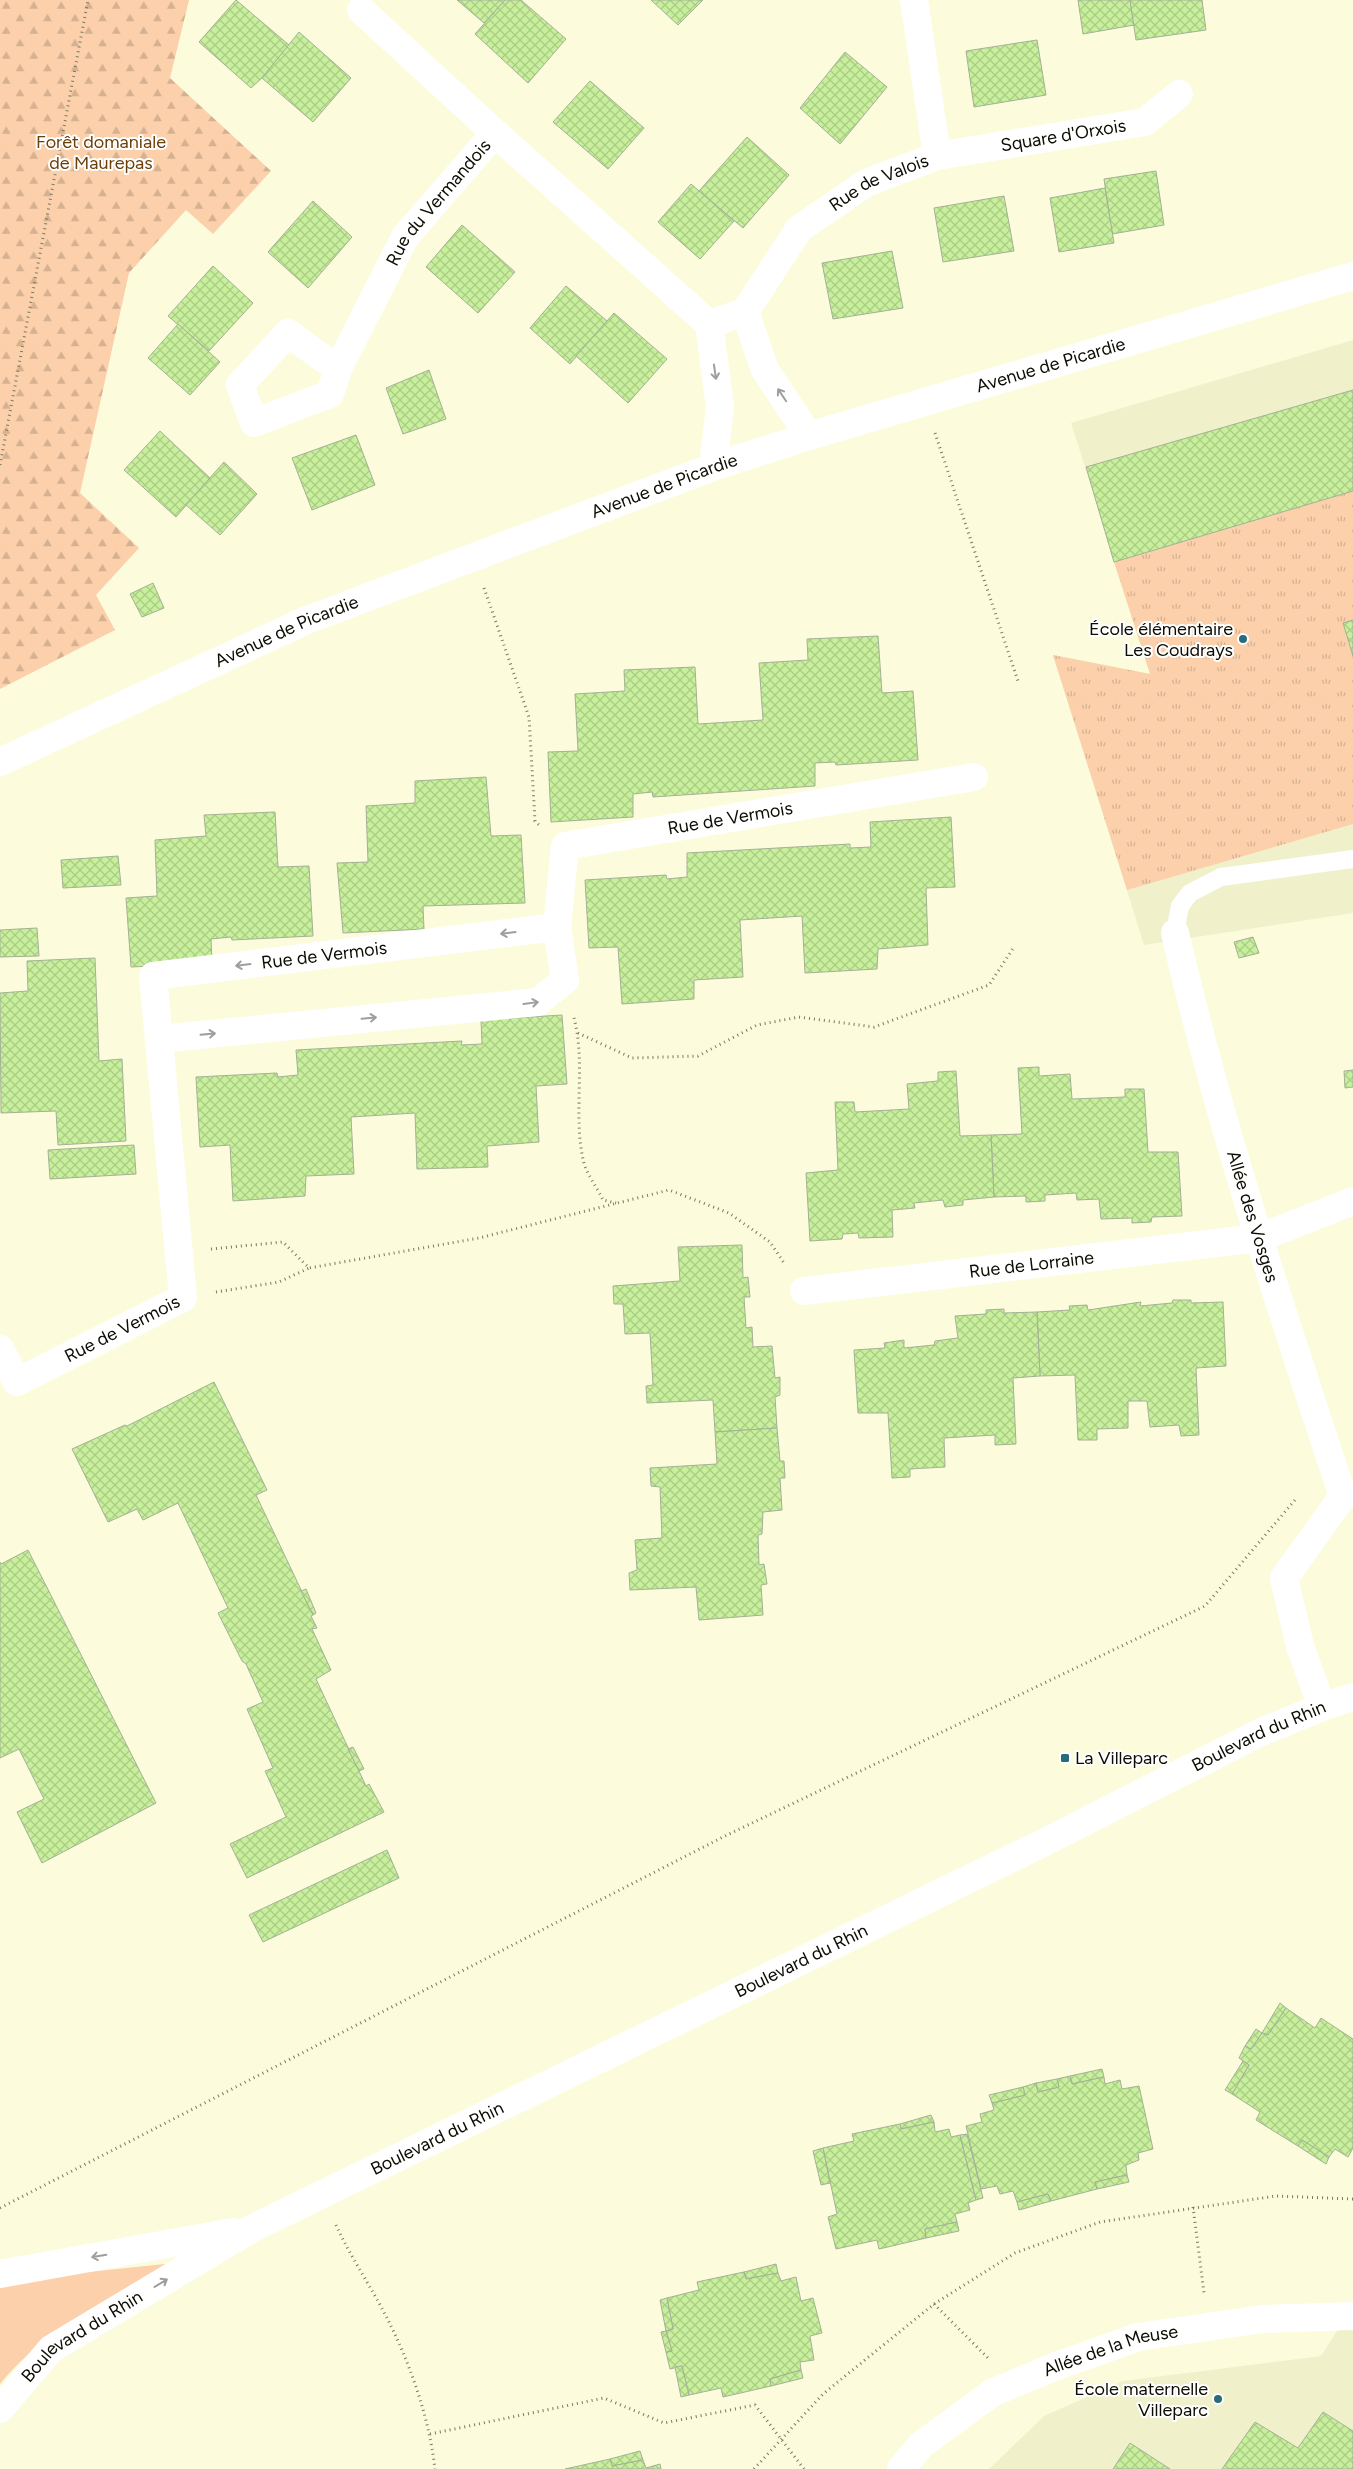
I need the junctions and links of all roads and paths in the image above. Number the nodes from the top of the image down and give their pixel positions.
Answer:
1 (88, 0) edge
2 (914, 0) edge
3 (361, 10) dead end
4 (1179, 94) dead end
5 (495, 133) junction
6 (937, 156) junction
7 (1353, 276) edge
8 (745, 312) junction
9 (709, 324) junction
10 (338, 369) dead end
11 (925, 402) junction
12 (809, 436) junction
13 (0, 465) edge
14 (714, 467) junction
15 (473, 558) junction
16 (1019, 684) dead end
17 (0, 762) edge
18 (974, 777) dead end
19 (564, 846) junction
20 (1353, 859) edge
21 (557, 927) junction
22 (1175, 933) joint
23 (1014, 947) dead end
24 (565, 980) junction
25 (578, 1033) junction
26 (159, 1038) junction
27 (1353, 1201) edge
28 (617, 1203) junction
29 (1259, 1238) junction
30 (178, 1250) junction
31 (309, 1268) junction
32 (804, 1291) joint
33 (183, 1298) junction
34 (7, 1369) edge
35 (1344, 1490) edge
36 (1353, 1697) edge
37 (1322, 1707) junction
38 (322, 2194) junction
39 (1353, 2199) edge
40 (1193, 2207) junction
41 (0, 2208) edge
42 (251, 2229) junction
43 (0, 2274) edge
44 (934, 2304) junction
45 (1353, 2316) edge
46 (1208, 2327) junction
47 (1008, 2386) junction
48 (0, 2409) edge
49 (430, 2434) junction
50 (782, 2438) junction
51 (435, 2469) edge
52 (754, 2469) edge
53 (804, 2469) edge
54 (900, 2469) edge

1 - 13 path
2 - 6 street, Rue de Valois
3 - 5 street
4 - 6 street, Square d'Orxois
5 - 9 street, Rue du Vermandois
5 - 10 street, Rue du Vermandois
6 - 8 street, Rue de Valois
7 - 11 street, Avenue de Picardie
8 - 9 street
12 -> 8 street
9 -> 14 street
11 - 12 street, Avenue de Picardie
11 - 16 path
12 - 14 street, Avenue de Picardie
14 - 15 street, Avenue de Picardie
15 - 17 street, Avenue de Picardie
15 - 19 path
18 - 19 street, Rue de Vermois
19 - 21 street
20 - 22 lane
21 - 24 street
21 -> 26 street, Rue de Vermois
22 - 29 street, Allée des Vosges
23 - 25 path
24 - 25 path
26 -> 24 street
25 - 28 path
26 - 30 street, Rue de Vermois
27 - 29 street, Rue de Lorraine
28 - 31 path
28 - 32 path
29 - 32 street, Rue de Lorraine
29 - 35 street, Allée des Vosges
30 - 31 path
30 - 33 street, Rue de Vermois
31 - 33 path
33 - 34 street, Rue de Vermois
35 - 37 street
35 - 41 path
36 - 37 street, Boulevard du Rhin
37 - 38 street, Boulevard du Rhin
38 - 42 street, Boulevard du Rhin
38 - 49 path
39 - 40 path
40 - 44 path
40 - 46 path
42 -> 43 street, Boulevard du Rhin
48 -> 42 street, Boulevard du Rhin
44 - 47 path
44 - 50 path
45 - 46 street, Allée de la Meuse
46 - 47 street, Allée de la Meuse
47 - 54 street, Allée de la Meuse
49 - 50 path
49 - 51 path
50 - 52 path
50 - 53 path

